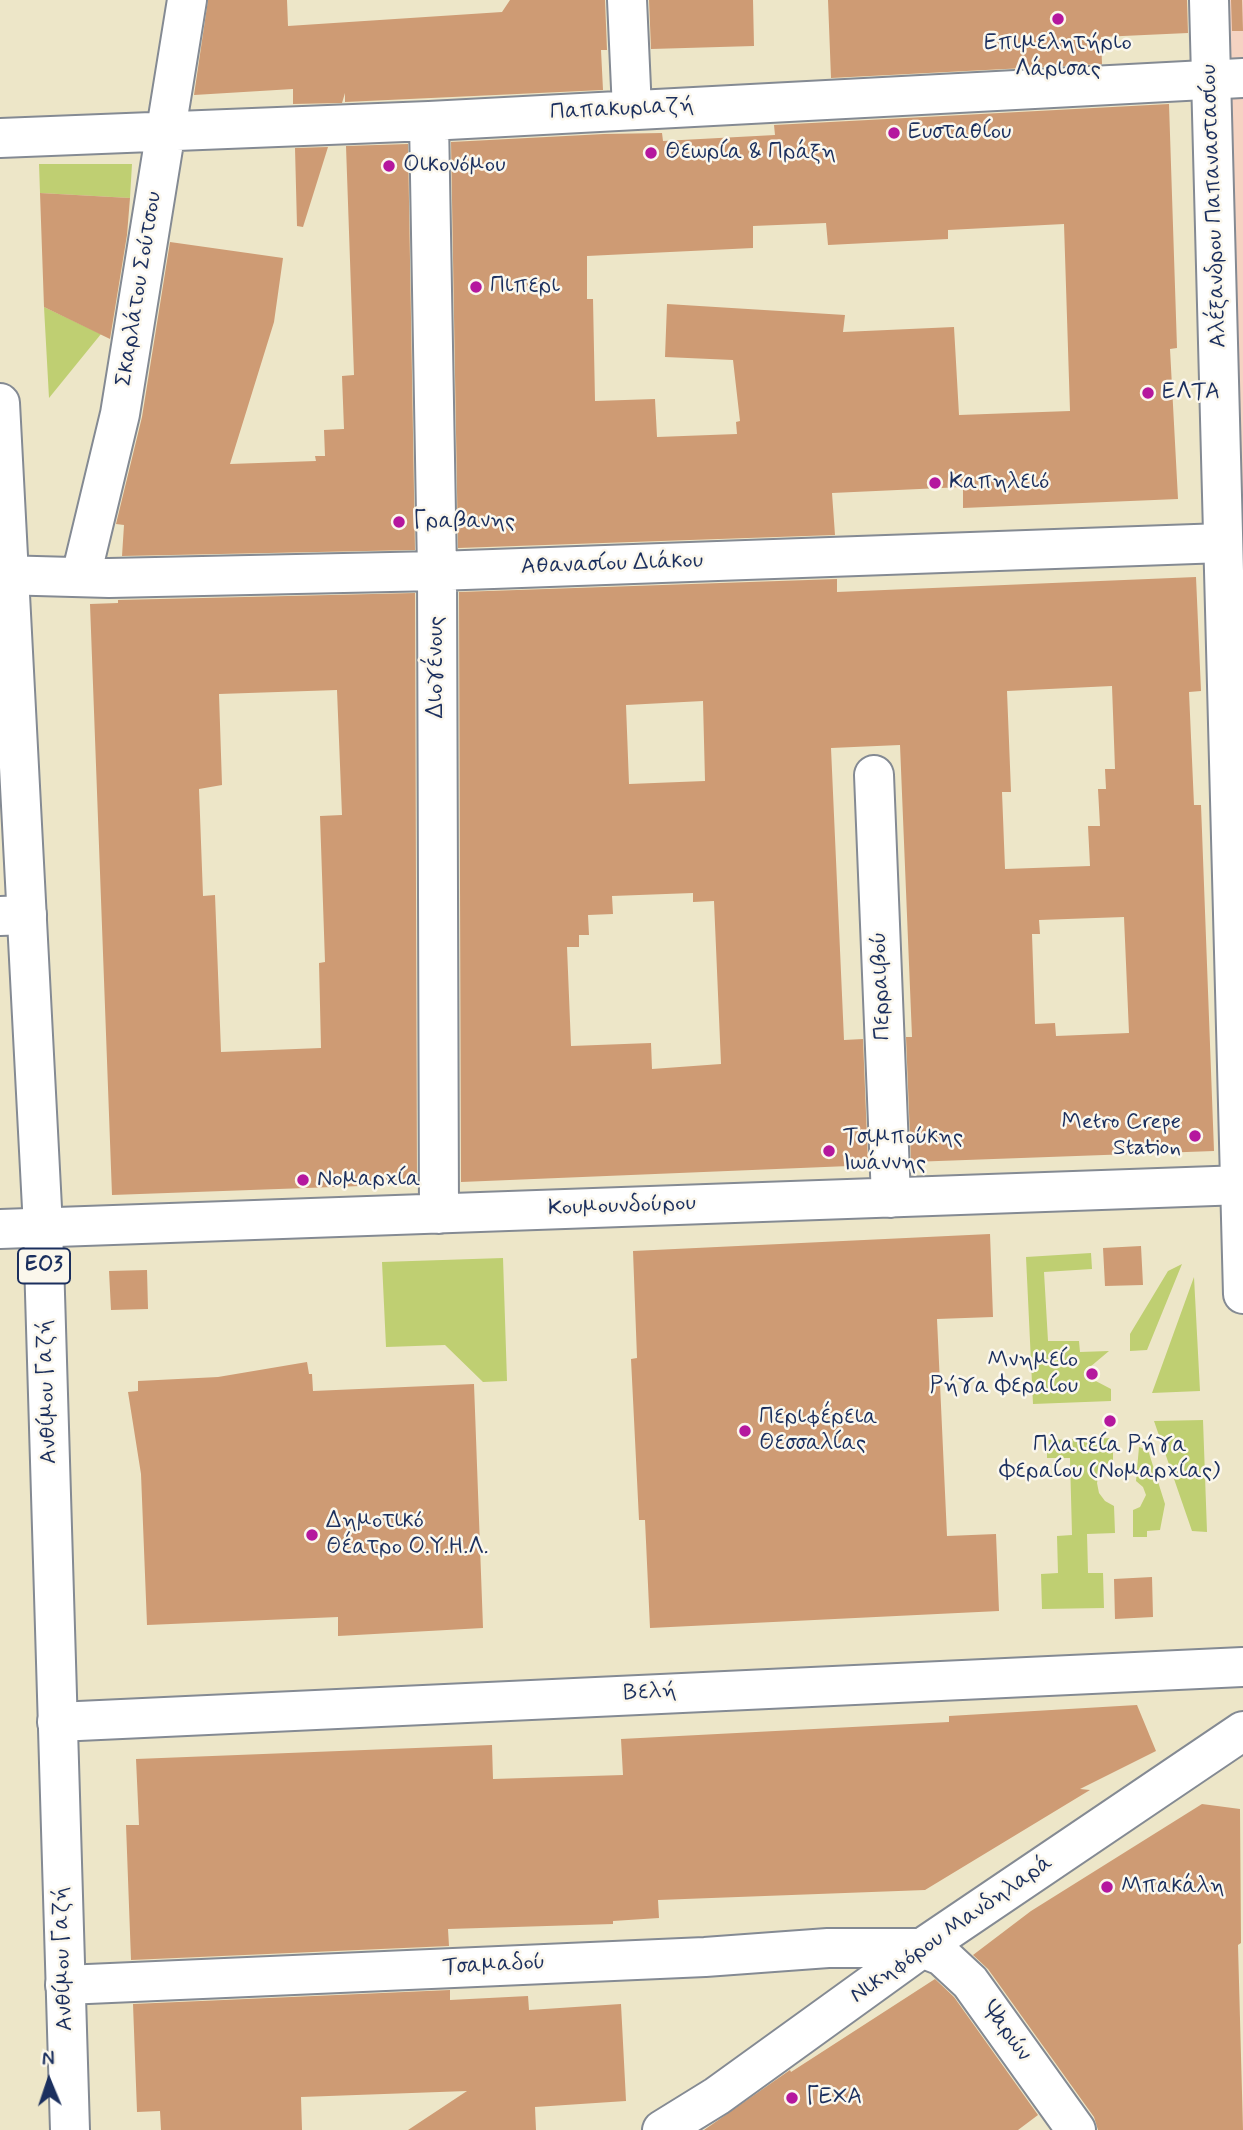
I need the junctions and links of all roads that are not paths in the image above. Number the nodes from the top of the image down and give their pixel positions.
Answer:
1 (187, 0) edge
2 (628, 0) edge
3 (1209, 0) edge
4 (1227, 78) edge
5 (632, 110) junction
6 (429, 121) junction
7 (166, 130) junction
8 (0, 138) edge
9 (0, 403) edge
10 (1223, 543) junction
11 (437, 572) junction
12 (5, 575) edge
13 (81, 576) junction
14 (874, 775) dead end
15 (1238, 892) edge
16 (13, 915) edge
17 (1242, 1186) edge
18 (891, 1198) junction
19 (439, 1214) junction
20 (43, 1227) junction
21 (0, 1229) edge
22 (1243, 1294) edge
23 (1243, 1667) edge
24 (57, 1722) junction
25 (1243, 1731) edge
26 (922, 1948) junction
27 (65, 1985) junction
28 (70, 2130) edge
29 (662, 2130) edge
30 (1076, 2130) edge

1 - 7 street, Σκαρλάτου Σούτσου
2 - 5 street
3 - 4 street, Αλέξανδρου Παπαναστασίου
4 - 5 street, Παπακυριαζή
4 - 10 street, Αλέξανδρου Παπαναστασίου
5 - 6 street, Παπακυριαζή
6 - 7 street, Παπακυριαζή
6 - 11 street, Διογένους
7 - 8 street, Παπακυριαζή
7 - 13 street, Σκαρλάτου Σούτσου
9 - 12 street, Ανθίμου Γαζή / ΕΟ3
10 - 11 street, Αθανασίου Διάκου
10 - 15 street, Αλέξανδρου Παπαναστασίου
11 - 13 street, Αθανασίου Διάκου
11 - 19 street, Διογένους
12 - 13 street, Αθανασίου Διάκου
12 - 16 street, Ανθίμου Γαζή / ΕΟ3
14 - 18 street, Περραιβού
15 - 17 street, Αλέξανδρου Παπαναστασίου
16 - 20 street, Ανθίμου Γαζή / ΕΟ3
17 - 18 street, Κουμουνδούρου
17 - 22 street, Αλέξανδρου Παπαναστασίου
18 - 19 street, Κουμουνδούρου
19 - 20 street, Κουμουνδούρου
20 - 21 street, Κουμουνδούρου
20 - 24 street, Ανθίμου Γαζή / ΕΟ3
23 - 24 street, Βελή
24 - 27 street, Ανθίμου Γαζή / ΕΟ3
25 - 26 street, Νικηφόρου Μανδηλαρά
26 - 27 street, Τσαμαδού
26 - 29 street, Νικηφόρου Μανδηλαρά
26 - 30 street, Ψαρών
27 - 28 street, Ανθίμου Γαζή / ΕΟ3

